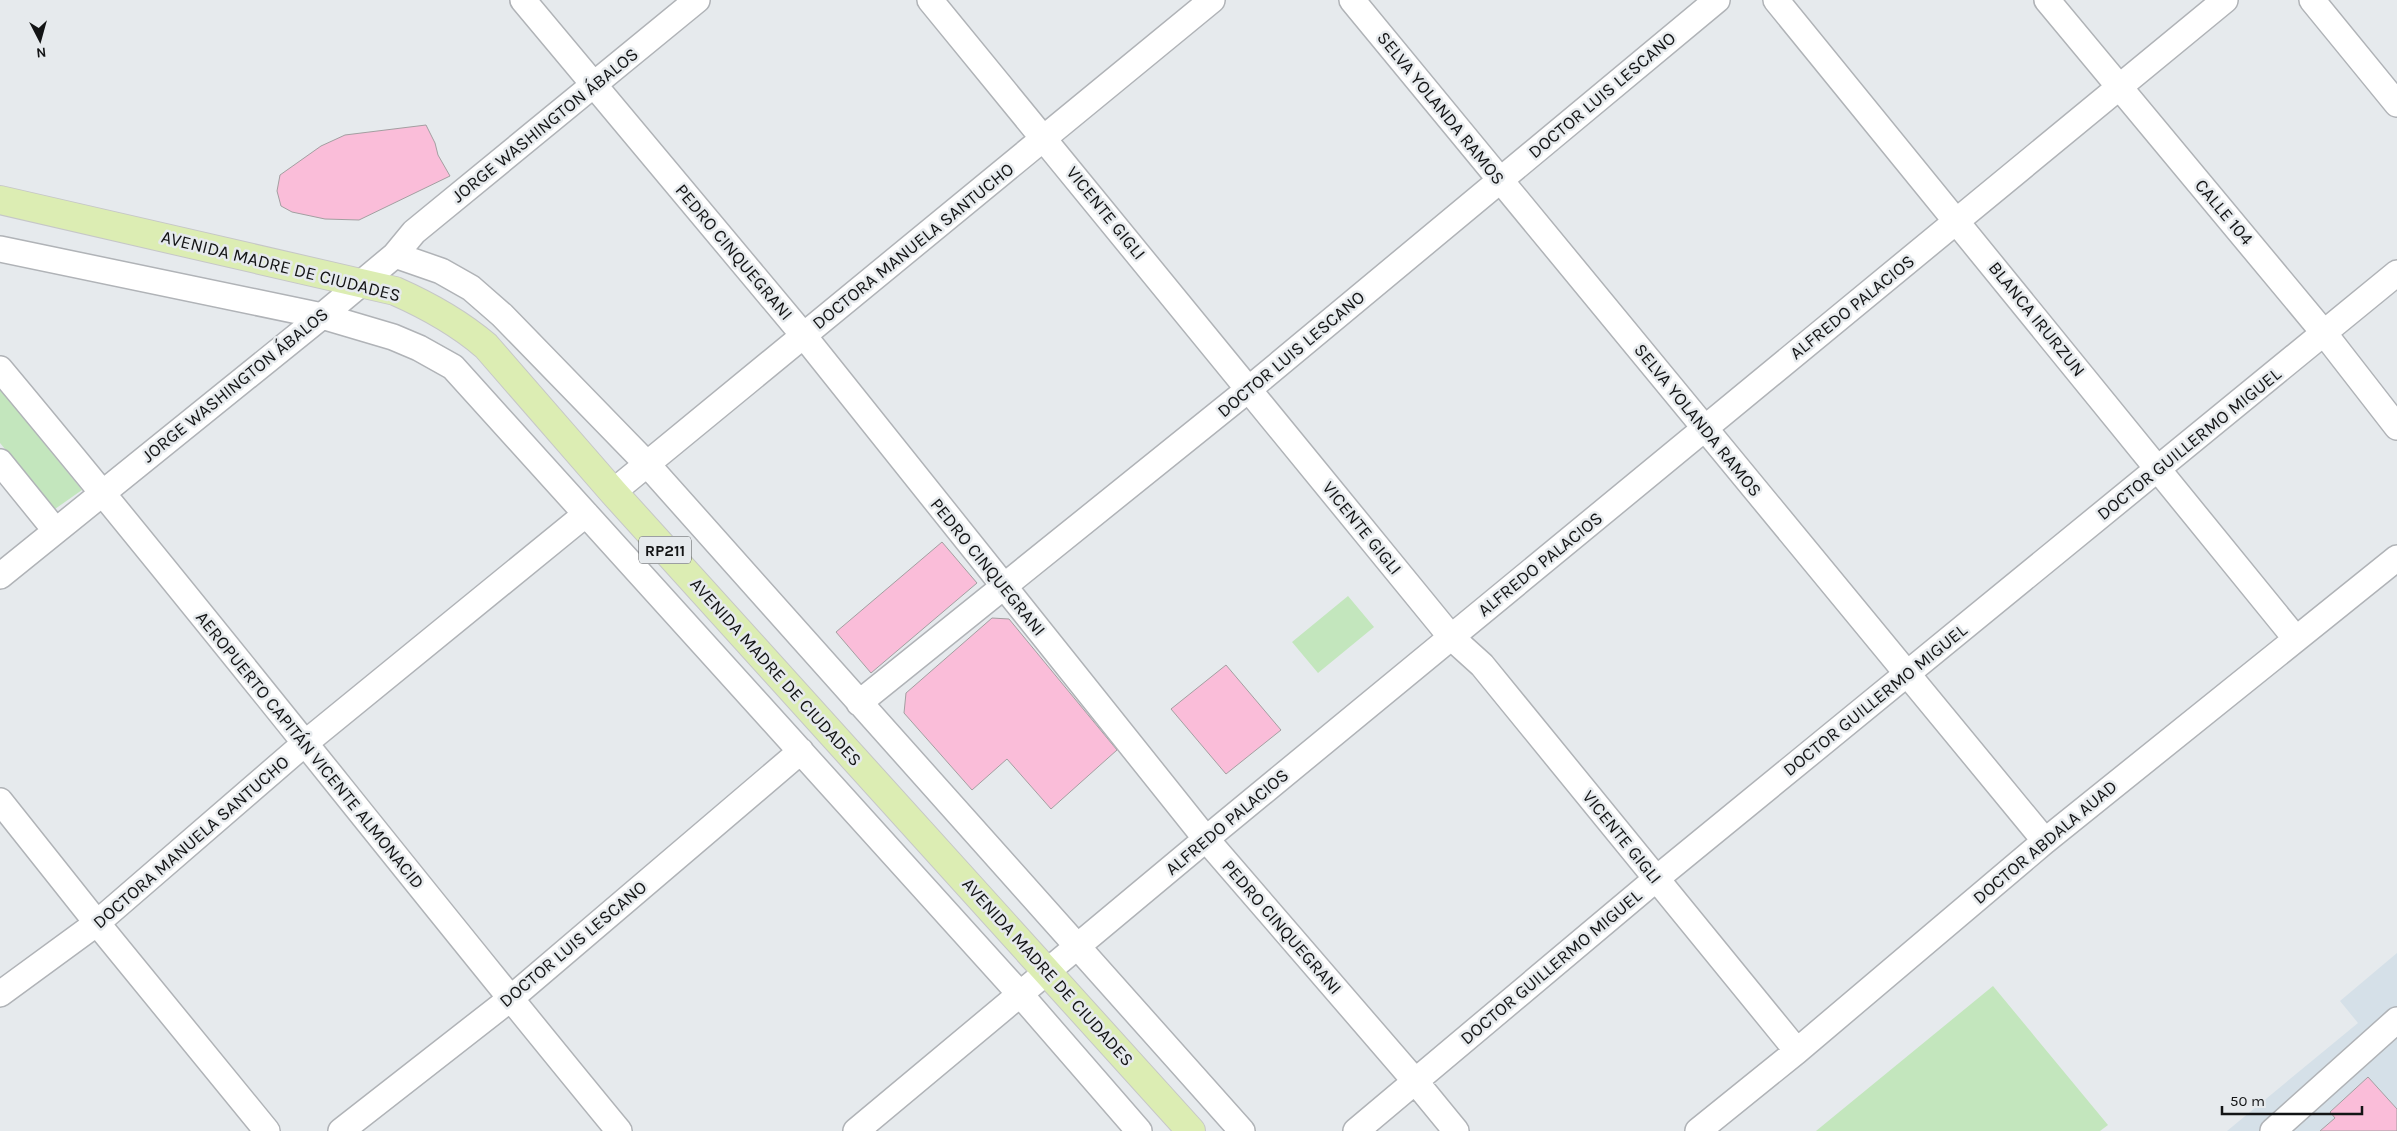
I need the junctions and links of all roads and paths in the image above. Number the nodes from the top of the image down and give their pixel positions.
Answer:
1 (523, 0) edge
2 (697, 0) edge
3 (930, 0) edge
4 (1212, 0) edge
5 (1352, 0) edge
6 (1718, 0) edge
7 (1776, 0) edge
8 (2047, 0) edge
9 (2225, 0) edge
10 (2312, 0) edge
11 (594, 85) junction
12 (2120, 87) junction
13 (2397, 104) edge
14 (1045, 138) junction
15 (1500, 180) junction
16 (0, 200) edge
17 (1957, 221) junction
18 (0, 250) edge
19 (395, 255) junction
20 (2397, 273) edge
21 (360, 283) junction
22 (322, 316) junction
23 (2324, 333) junction
24 (804, 336) junction
25 (0, 369) edge
26 (1249, 389) junction
27 (2397, 427) edge
28 (1705, 428) junction
29 (0, 462) edge
30 (647, 464) junction
31 (2158, 468) junction
32 (103, 491) junction
33 (613, 492) junction
34 (586, 514) junction
35 (55, 530) junction
36 (2397, 558) edge
37 (0, 576) edge
38 (1003, 587) junction
39 (1451, 638) junction
40 (2296, 639) junction
41 (1907, 674) junction
42 (859, 703) junction
43 (304, 744) junction
44 (801, 751) junction
45 (0, 801) edge
46 (1206, 839) junction
47 (2044, 841) junction
48 (1656, 880) junction
49 (97, 923) junction
50 (1076, 947) junction
51 (1047, 971) junction
52 (0, 994) edge
53 (1020, 994) junction
54 (510, 999) junction
55 (2397, 1020) edge
56 (1797, 1051) junction
57 (1416, 1081) junction
58 (267, 1131) edge
59 (341, 1131) edge
60 (619, 1131) edge
61 (856, 1131) edge
62 (1138, 1131) edge
63 (1191, 1131) edge
64 (1242, 1131) edge
65 (1356, 1131) edge
66 (1456, 1131) edge
67 (1698, 1131) edge
68 (2273, 1131) edge

1 - 11 street, PEDRO CINQUEGRANI
2 - 11 street, JORGE WASHINGTON ÁBALOS
3 - 14 street, VICENTE GIGLI
4 - 14 street, DOCTORA MANUELA SANTUCHO
5 - 15 street, SELVA YOLANDA RAMOS
6 - 15 street, DOCTOR LUIS LESCANO
7 - 17 street, BLANCA IRURZUN
8 - 12 street, CALLE 104
9 - 12 street, ALFREDO PALACIOS
10 - 13 street
11 - 19 street, JORGE WASHINGTON ÁBALOS
11 - 24 street, PEDRO CINQUEGRANI
12 - 17 street, ALFREDO PALACIOS
12 - 23 street, CALLE 104
14 - 24 street, DOCTORA MANUELA SANTUCHO
14 - 26 street, VICENTE GIGLI
15 - 26 street, DOCTOR LUIS LESCANO
15 - 28 street, SELVA YOLANDA RAMOS
16 - 21 main road, AVENIDA MADRE DE CIUDADES / RP211
17 - 28 street, ALFREDO PALACIOS
17 - 31 street, BLANCA IRURZUN
18 - 22 street
19 - 21 street, JORGE WASHINGTON ÁBALOS
19 - 30 street
20 - 23 street, DOCTOR GUILLERMO MIGUEL
21 - 22 street, JORGE WASHINGTON ÁBALOS
21 - 33 main road, AVENIDA MADRE DE CIUDADES / RP211
22 - 32 street, JORGE WASHINGTON ÁBALOS
22 - 34 street
23 - 27 street, CALLE 104
23 - 31 street, DOCTOR GUILLERMO MIGUEL
24 - 30 street, DOCTORA MANUELA SANTUCHO
24 - 38 street, PEDRO CINQUEGRANI
25 - 32 street, AEROPUERTO CAPITÁN VICENTE ALMONACID
26 - 38 street, DOCTOR LUIS LESCANO
26 - 39 street, VICENTE GIGLI
28 - 39 street, ALFREDO PALACIOS
28 - 41 street, SELVA YOLANDA RAMOS
29 - 35 street
30 - 33 street, DOCTORA MANUELA SANTUCHO
30 - 42 street
31 - 40 street, BLANCA IRURZUN
31 - 41 street, DOCTOR GUILLERMO MIGUEL
32 - 35 street, JORGE WASHINGTON ÁBALOS
32 - 43 street, AEROPUERTO CAPITÁN VICENTE ALMONACID
33 - 51 main road, AVENIDA MADRE DE CIUDADES / RP211
34 - 43 street, DOCTORA MANUELA SANTUCHO
34 - 44 street
35 - 37 street, JORGE WASHINGTON ÁBALOS
36 - 40 street, DOCTOR ABDALA AUAD
38 - 42 street, DOCTOR LUIS LESCANO
38 - 46 street, PEDRO CINQUEGRANI
39 - 46 street, ALFREDO PALACIOS
39 - 48 street, VICENTE GIGLI
40 - 47 street, DOCTOR ABDALA AUAD
41 - 47 street, SELVA YOLANDA RAMOS
41 - 48 street, DOCTOR GUILLERMO MIGUEL
42 - 50 street
43 - 49 street, DOCTORA MANUELA SANTUCHO
43 - 54 street, AEROPUERTO CAPITÁN VICENTE ALMONACID
44 - 53 street
44 - 54 street, DOCTOR LUIS LESCANO
45 - 49 street
46 - 50 street, ALFREDO PALACIOS
46 - 57 street, PEDRO CINQUEGRANI
47 - 56 street, DOCTOR ABDALA AUAD
48 - 56 street, VICENTE GIGLI
48 - 57 street, DOCTOR GUILLERMO MIGUEL
49 - 52 street, DOCTORA MANUELA SANTUCHO
49 - 58 street
50 - 51 street, ALFREDO PALACIOS
50 - 64 street
51 - 53 street, ALFREDO PALACIOS
51 - 63 main road, AVENIDA MADRE DE CIUDADES / RP211
53 - 61 street, ALFREDO PALACIOS
53 - 62 street
54 - 59 street, DOCTOR LUIS LESCANO
54 - 60 street, AEROPUERTO CAPITÁN VICENTE ALMONACID
55 - 68 street
56 - 67 street, DOCTOR ABDALA AUAD
57 - 65 street, DOCTOR GUILLERMO MIGUEL
57 - 66 street, PEDRO CINQUEGRANI

